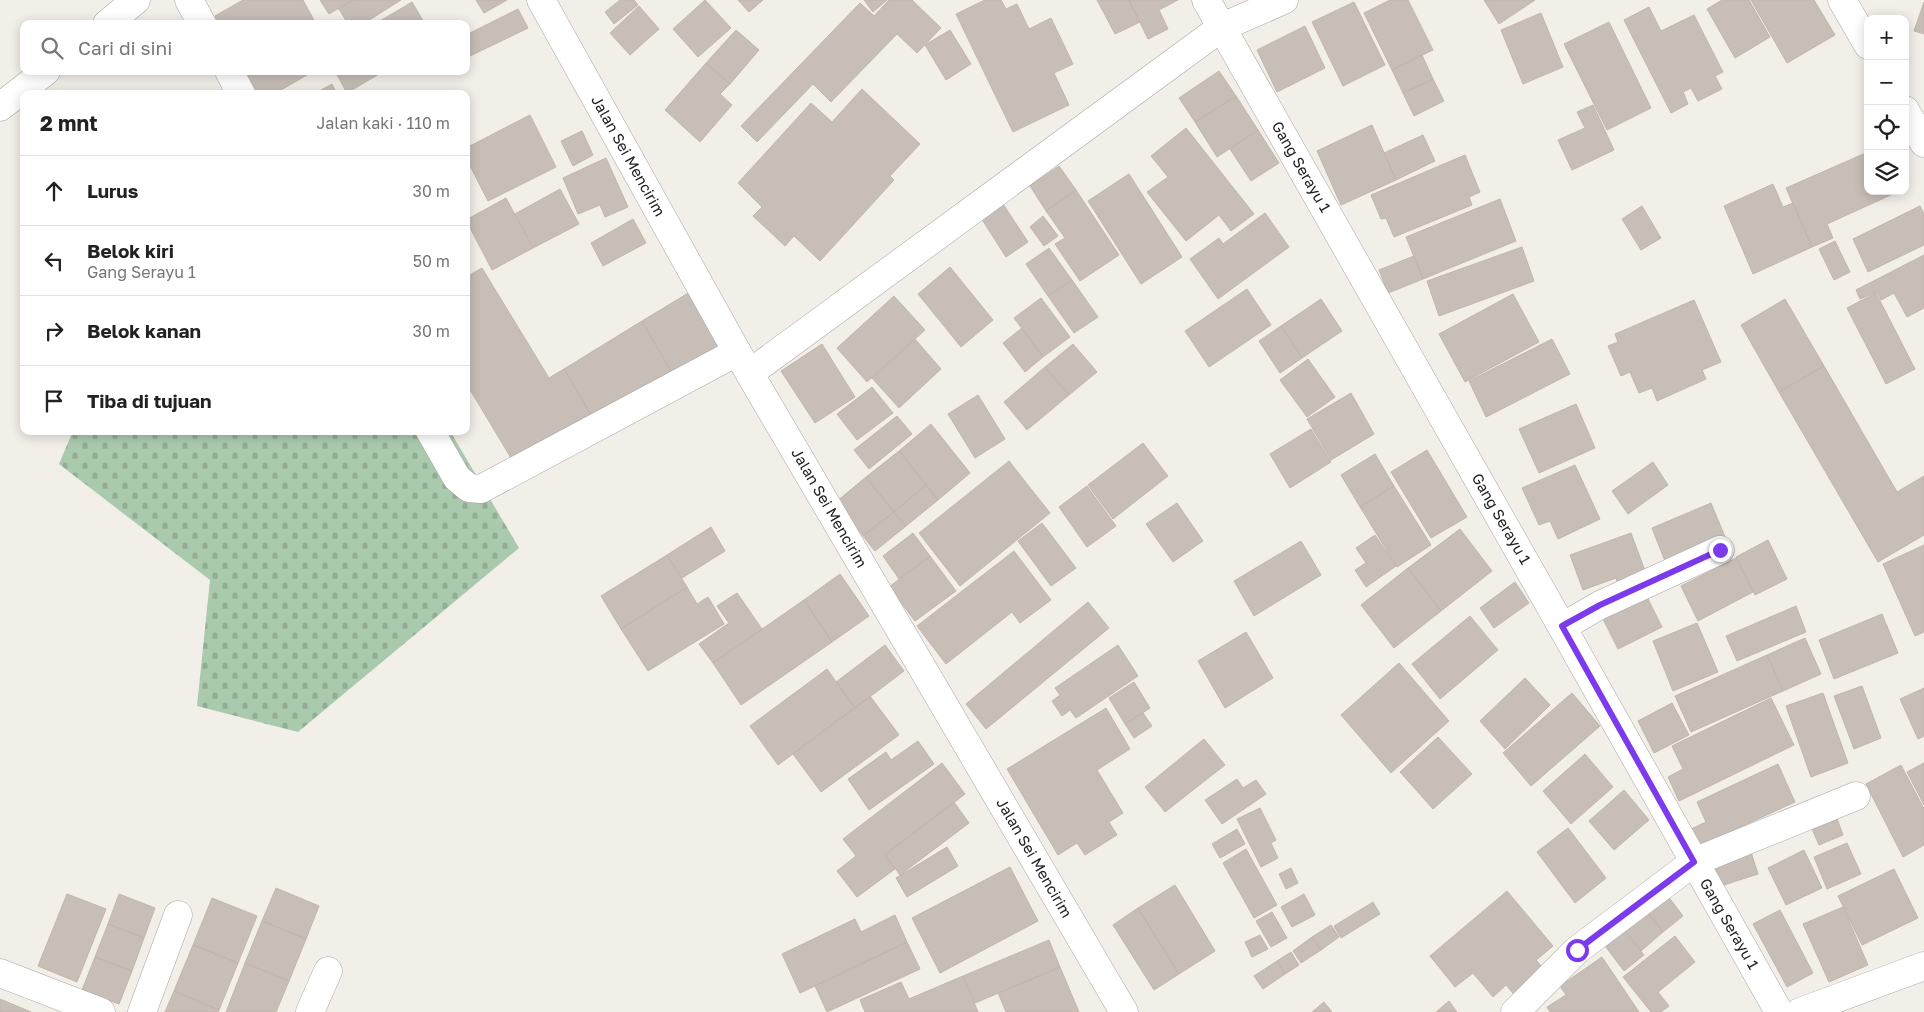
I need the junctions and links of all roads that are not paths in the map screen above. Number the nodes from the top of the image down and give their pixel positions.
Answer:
1 (136, 0) edge
2 (189, 0) edge
3 (542, 0) edge
4 (1206, 0) edge
5 (1284, 0) edge
6 (1842, 0) edge
7 (112, 20) edge
8 (200, 20) edge
9 (1222, 27) junction
10 (1864, 38) edge
11 (41, 75) edge
12 (231, 75) edge
13 (22, 90) edge
14 (239, 90) edge
15 (20, 91) edge
16 (0, 107) edge
17 (1909, 117) edge
18 (1924, 143) edge
19 (744, 362) junction
20 (432, 435) edge
21 (1720, 550) dead end
22 (1562, 626) junction
23 (1856, 796) dead end
24 (1694, 862) junction
25 (178, 915) dead end
26 (1924, 966) edge
27 (328, 971) dead end
28 (0, 973) edge
29 (101, 1012) edge
30 (142, 1012) edge
31 (310, 1012) edge
32 (1124, 1012) edge
33 (1515, 1012) edge
34 (1779, 1012) edge
35 (1800, 1012) edge

1 - 7 street
2 - 8 street
3 - 19 street, Jalan Sei Mencirim
4 - 9 street, Gang Serayu 1
5 - 9 street
6 - 10 street
9 - 19 street
9 - 22 street, Gang Serayu 1
11 - 13 street
12 - 14 street
15 - 16 street
17 - 18 street
19 - 20 street
19 - 32 street, Jalan Sei Mencirim
21 - 22 street
22 - 24 street, Gang Serayu 1
23 - 24 street
24 - 33 street
24 - 34 street, Gang Serayu 1
25 - 30 street
26 - 35 street
27 - 31 street
28 - 29 street

